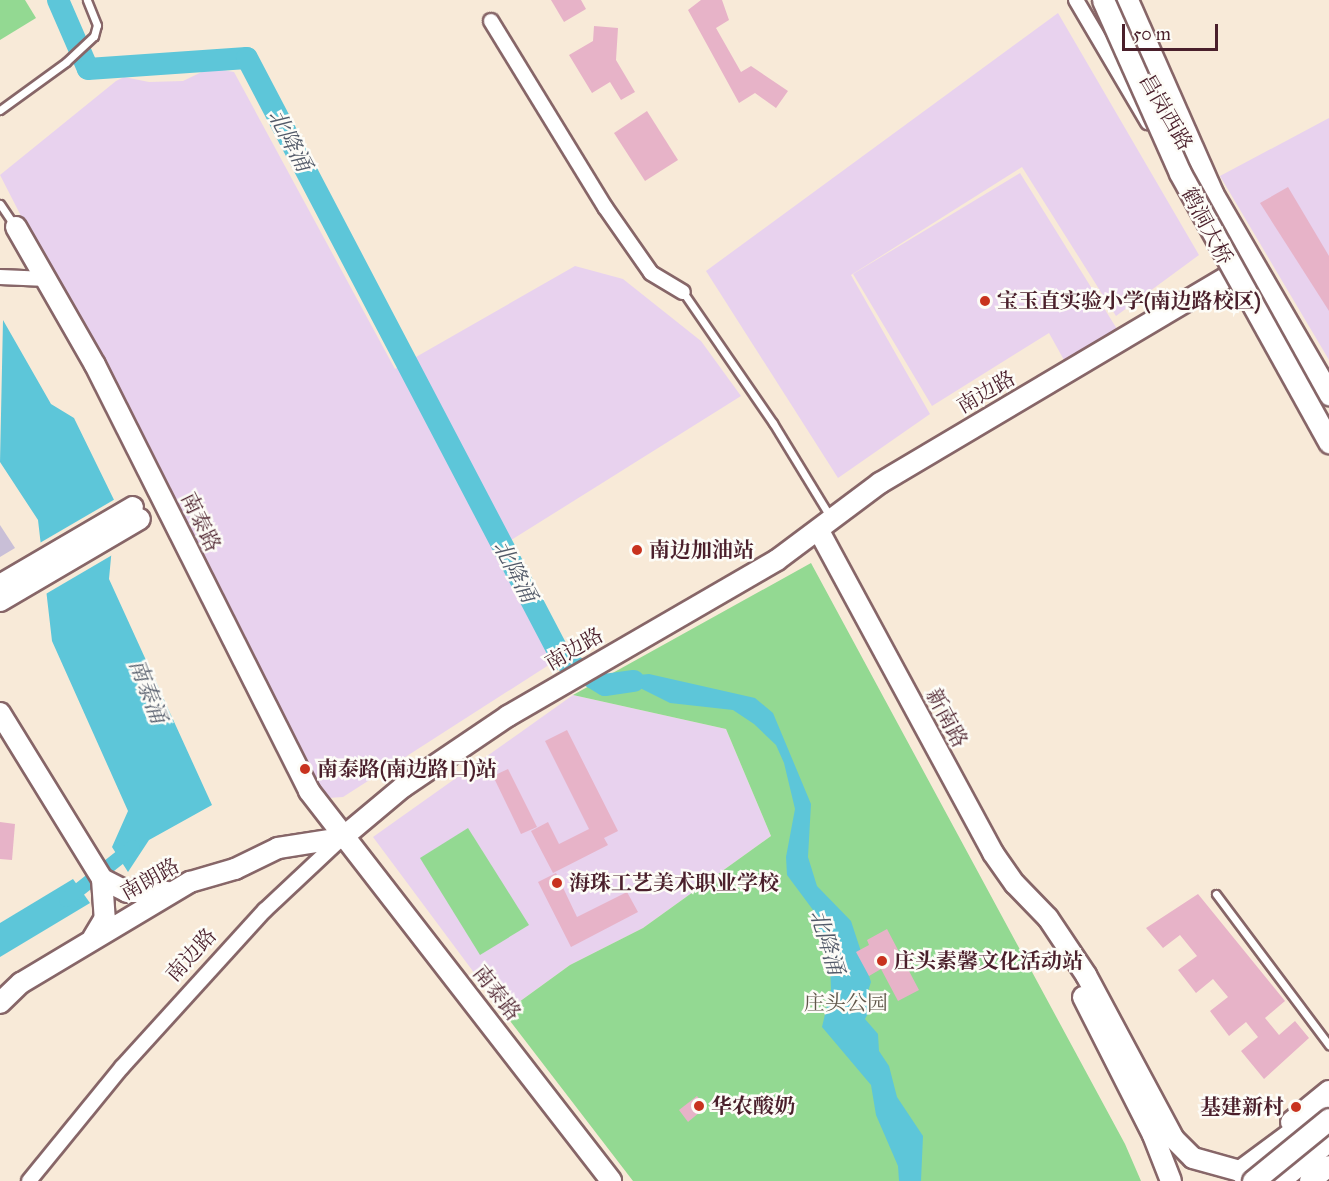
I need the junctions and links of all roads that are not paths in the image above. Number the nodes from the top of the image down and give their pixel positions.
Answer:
1 (87, 0) edge
2 (1076, 0) edge
3 (1103, 0) edge
4 (1126, 0) edge
5 (491, 21) dead end
6 (0, 110) edge
7 (0, 204) edge
8 (16, 227) joint
9 (1235, 272) junction
10 (0, 277) edge
11 (47, 279) junction
12 (683, 292) joint
13 (1281, 314) junction
14 (1329, 371) edge
15 (1329, 394) edge
16 (1329, 432) edge
17 (1329, 442) edge
18 (136, 513) dead end
19 (825, 525) junction
20 (2, 595) edge
21 (0, 712) edge
22 (342, 838) junction
23 (102, 879) junction
24 (174, 891) junction
25 (1216, 894) dead end
26 (1047, 918) junction
27 (90, 941) junction
28 (0, 1003) edge
29 (1329, 1045) edge
30 (1329, 1091) edge
31 (1329, 1105) edge
32 (1329, 1119) edge
33 (1282, 1135) junction
34 (1329, 1140) edge
35 (1329, 1166) edge
36 (1240, 1178) edge
37 (29, 1181) edge
38 (597, 1181) edge
39 (611, 1181) edge
40 (1170, 1181) edge
41 (1268, 1181) edge
42 (1278, 1181) edge
43 (1310, 1181) edge

1 - 6 lane
2 - 9 street, 昌岗西路
3 - 17 main road, 鹤洞大桥, bridge
4 - 13 main road, 鹤洞大桥
5 - 12 street
7 - 8 lane
8 - 11 street, 南泰路
9 - 16 street, 昌岗西路
9 - 19 street, 南边路
10 - 11 street
11 - 22 street, 南泰路
12 - 19 lane
13 - 14 main road
13 - 15 main road, 鹤洞大桥
18 - 20 street
19 - 22 street, 南边路
19 - 26 street, 新南路
21 - 23 street
22 - 24 street, 南朗路
22 - 37 street, 南边路
22 - 38 street, 南泰路
22 - 39 street, 南泰路
23 - 24 street
23 - 27 street
24 - 27 street, 南朗路
25 - 29 lane
26 - 36 street, 新南路
26 - 40 street, 新南路
27 - 28 street, 南朗路
30 - 33 street
31 - 33 main road
32 - 36 main road, bridge
33 - 36 main road
33 - 41 street
34 - 42 main road
35 - 43 street

